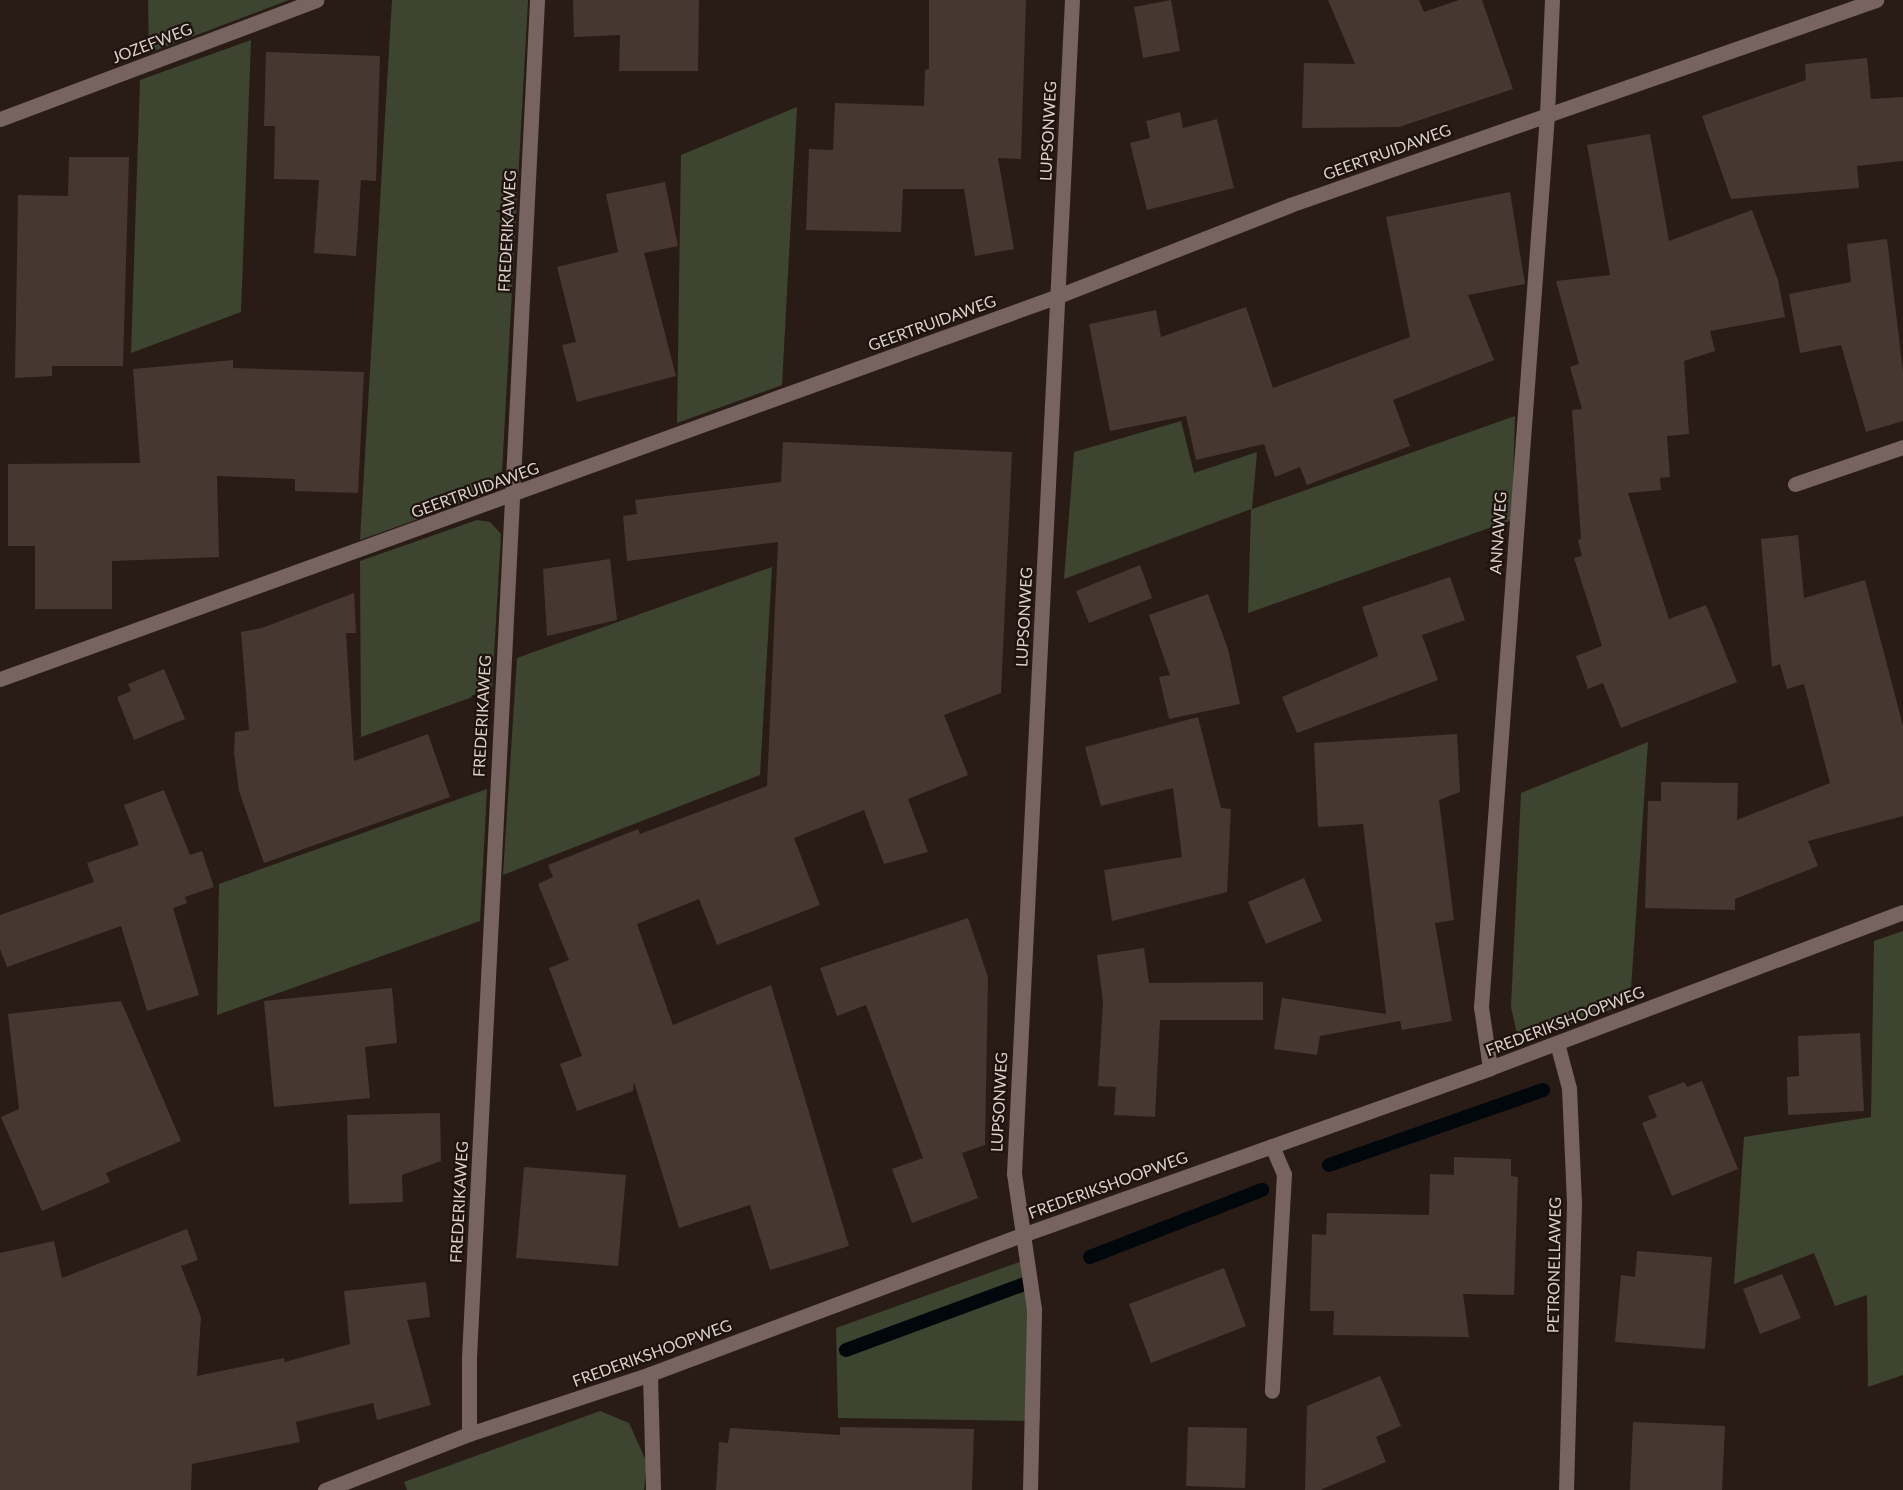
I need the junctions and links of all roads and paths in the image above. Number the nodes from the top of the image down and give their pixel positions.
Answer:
1 (316, 0) edge
2 (537, 0) edge
3 (1072, 0) edge
4 (1552, 0) edge
5 (1876, 0) edge
6 (1547, 114) junction
7 (0, 119) edge
8 (1058, 296) junction
9 (1903, 447) edge
10 (1795, 484) dead end
11 (510, 496) junction
12 (0, 679) edge
13 (1903, 912) edge
14 (1557, 1043) junction
15 (1490, 1068) junction
16 (1272, 1146) junction
17 (1025, 1234) junction
18 (650, 1374) junction
19 (1272, 1391) dead end
20 (470, 1434) junction
21 (326, 1490) edge
22 (653, 1490) edge
23 (1030, 1490) edge
24 (1566, 1490) edge

1 - 7 street, JOZEFWEG
2 - 11 street, FREDERIKAWEG
3 - 8 street, LUPSONWEG
4 - 6 street, ANNAWEG
5 - 6 street, GEERTRUIDAWEG
6 - 8 street, GEERTRUIDAWEG
6 - 15 street, ANNAWEG
8 - 11 street, GEERTRUIDAWEG
8 - 17 street, LUPSONWEG
9 - 10 street
11 - 12 street, GEERTRUIDAWEG
11 - 20 street, FREDERIKAWEG
13 - 14 street, FREDERIKSHOOPWEG
14 - 15 street, FREDERIKSHOOPWEG
14 - 24 street, PETRONELLAWEG
15 - 16 street, FREDERIKSHOOPWEG
16 - 17 street, FREDERIKSHOOPWEG
16 - 19 street
17 - 18 street, FREDERIKSHOOPWEG
17 - 23 street, LUPSONWEG
18 - 20 street, FREDERIKSHOOPWEG
18 - 22 street
20 - 21 street, FREDERIKSHOOPWEG

